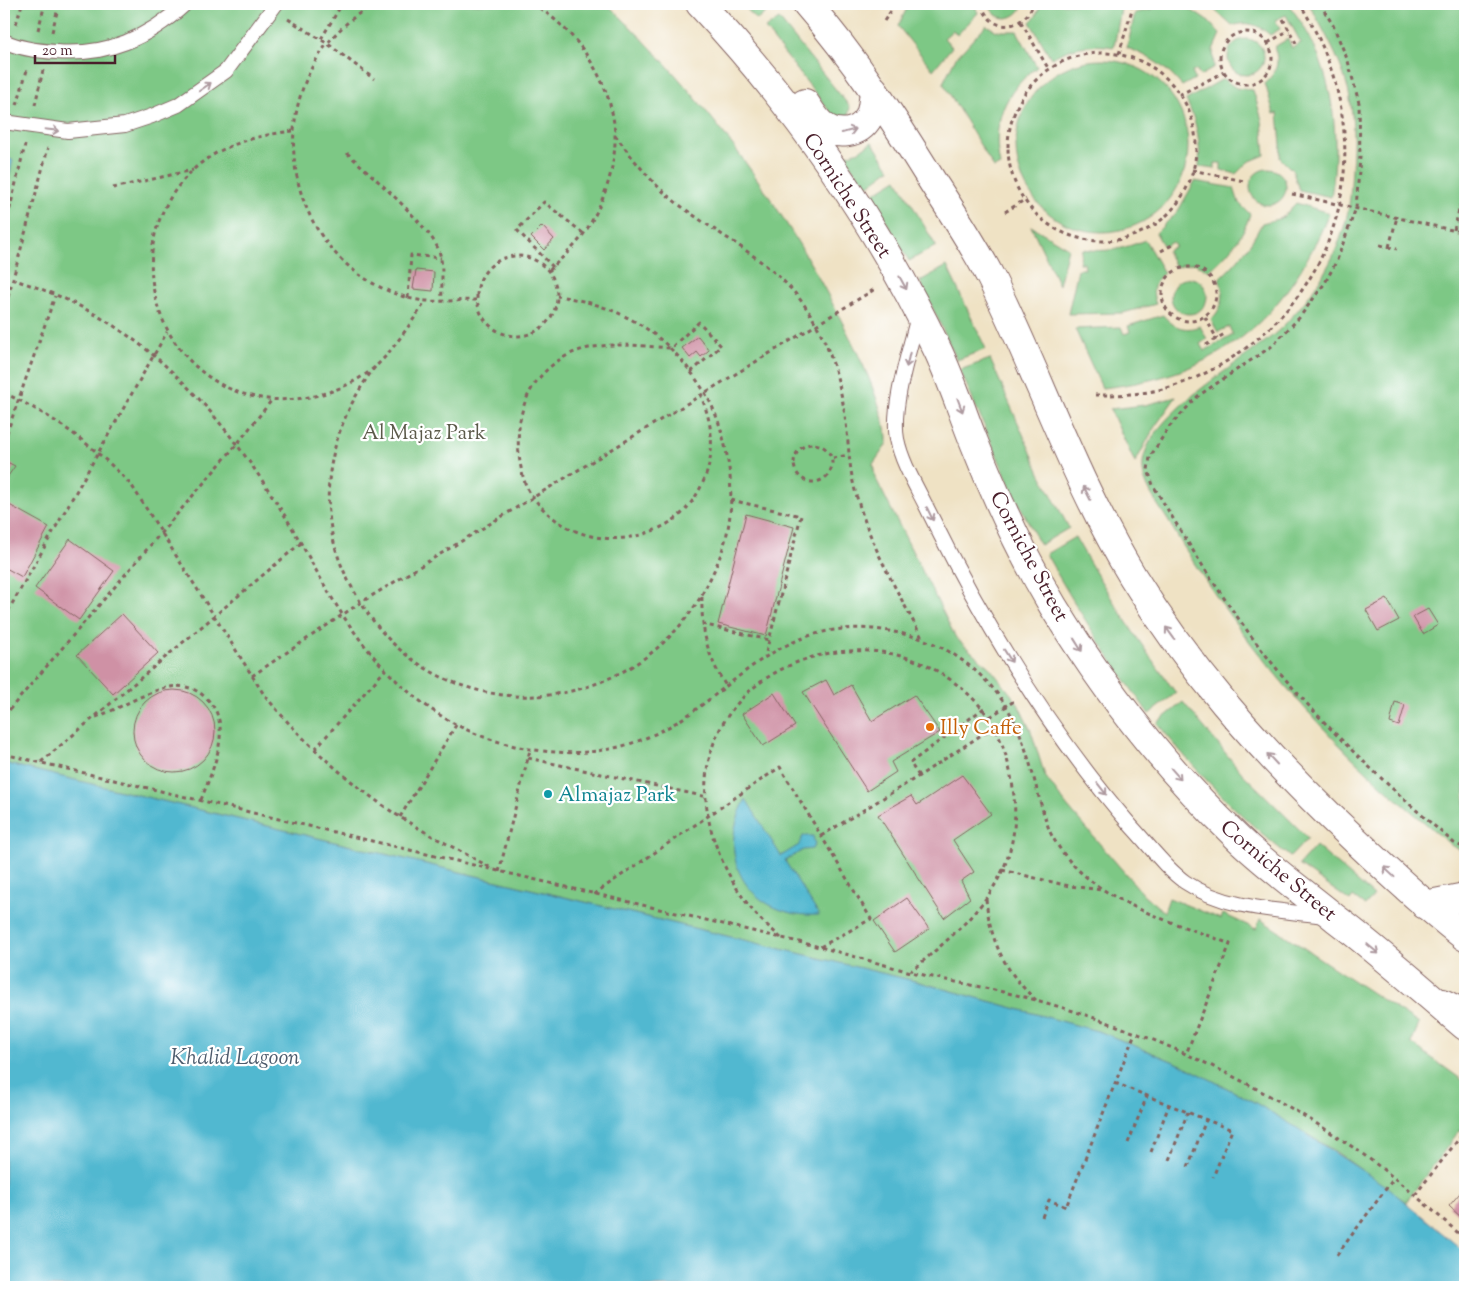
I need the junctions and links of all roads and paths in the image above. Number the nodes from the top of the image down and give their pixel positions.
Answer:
1 (185, 4) edge
2 (342, 4) edge
3 (374, 4) edge
4 (533, 4) edge
5 (700, 4) edge
6 (808, 4) edge
7 (896, 4) edge
8 (982, 4) edge
9 (1034, 4) edge
10 (1126, 4) edge
11 (1148, 4) edge
12 (1300, 4) edge
13 (1320, 4) edge
14 (271, 6) edge
15 (1133, 6) junction
16 (1283, 19) dead end
17 (884, 21) dead end
18 (1021, 22) junction
19 (1289, 30) junction
20 (321, 39) junction
21 (4, 41) edge
22 (736, 42) junction
23 (1268, 43) junction
24 (1296, 43) dead end
25 (328, 44) junction
26 (1119, 54) junction
27 (1048, 68) junction
28 (1224, 72) junction
29 (374, 79) dead end
30 (874, 90) junction
31 (1179, 95) junction
32 (4, 122) edge
33 (53, 130) junction
34 (293, 131) junction
35 (615, 135) junction
36 (347, 153) dead end
37 (192, 170) junction
38 (1192, 170) junction
39 (1244, 181) dead end
40 (113, 188) dead end
41 (1292, 194) dead end
42 (1462, 198) dead end
43 (1026, 200) junction
44 (1339, 205) junction
45 (1356, 208) junction
46 (1005, 212) dead end
47 (1397, 217) junction
48 (1454, 230) junction
49 (1465, 233) edge
50 (584, 234) junction
51 (1172, 245) dead end
52 (1380, 245) dead end
53 (1390, 247) junction
54 (1397, 249) dead end
55 (1161, 251) dead end
56 (440, 258) junction
57 (553, 266) junction
58 (549, 271) junction
59 (898, 275) junction
60 (4, 276) edge
61 (13, 279) junction
62 (55, 296) junction
63 (557, 296) junction
64 (408, 298) junction
65 (476, 300) junction
66 (426, 301) junction
67 (442, 301) junction
68 (4, 312) edge
69 (919, 313) junction
70 (1204, 317) junction
71 (816, 324) junction
72 (167, 332) junction
73 (1226, 334) dead end
74 (1217, 339) junction
75 (1206, 345) dead end
76 (671, 348) junction
77 (152, 354) junction
78 (375, 367) junction
79 (691, 372) junction
80 (704, 391) junction
81 (4, 393) edge
82 (700, 394) junction
83 (1095, 395) dead end
84 (19, 400) junction
85 (271, 401) junction
86 (4, 441) edge
87 (238, 443) junction
88 (98, 454) junction
89 (849, 455) junction
90 (833, 458) junction
91 (532, 497) junction
92 (732, 500) junction
93 (162, 531) junction
94 (301, 543) junction
95 (702, 596) junction
96 (360, 603) junction
97 (342, 615) junction
98 (214, 617) junction
99 (4, 618) edge
100 (702, 624) junction
101 (922, 639) junction
102 (769, 640) junction
103 (765, 657) junction
104 (385, 670) junction
105 (252, 676) junction
106 (726, 686) junction
107 (1030, 691) junction
108 (1006, 706) junction
109 (984, 708) junction
110 (4, 716) edge
111 (990, 717) junction
112 (94, 718) junction
113 (456, 725) junction
114 (995, 726) junction
115 (315, 749) junction
116 (530, 750) junction
117 (4, 754) edge
118 (528, 758) junction
119 (41, 762) junction
120 (919, 776) junction
121 (707, 798) junction
122 (201, 800) junction
123 (707, 814) junction
124 (400, 817) junction
125 (821, 836) junction
126 (1465, 848) edge
127 (1002, 870) junction
128 (498, 872) junction
129 (1104, 891) junction
130 (594, 894) junction
131 (1465, 897) edge
132 (986, 899) junction
133 (1425, 905) junction
134 (1336, 918) junction
135 (1465, 937) edge
136 (781, 938) junction
137 (820, 947) junction
138 (910, 972) junction
139 (1415, 985) junction
140 (1037, 1000) junction
141 (1465, 1006) edge
142 (1465, 1026) edge
143 (1135, 1033) junction
144 (1186, 1054) junction
145 (1115, 1083) junction
146 (1147, 1096) junction
147 (1169, 1105) junction
148 (1188, 1112) junction
149 (1206, 1120) junction
150 (1465, 1132) edge
151 (1128, 1143) dead end
152 (1151, 1152) dead end
153 (1169, 1160) dead end
154 (1188, 1167) dead end
155 (1213, 1177) dead end
156 (1394, 1178) junction
157 (1415, 1195) junction
158 (1042, 1217) dead end
159 (1465, 1238) edge
160 (1337, 1255) dead end

1 - 21 lane
2 - 20 path
3 - 25 path
4 - 35 path
5 - 22 main road, Corniche Street
6 - 30 main road
7 - 17 path
8 - 18 path
9 - 18 path
10 - 15 path
11 - 15 path
12 - 44 path
13 - 45 path
14 - 20 path
33 -> 14 lane
15 - 26 path
16 - 19 path
18 - 27 path
19 - 23 path
19 - 24 path
20 - 25 path
22 -> 30 main road
22 - 59 main road, Corniche Street
23 - 28 path
23 - 28 path
25 - 29 path
25 - 34 path
26 - 27 path
26 - 31 path
27 - 43 path
28 - 31 path
133 -> 30 main road
31 - 38 path
32 -> 33 lane
33 - 61 path
34 - 37 path
34 - 64 path
35 - 50 path
35 - 71 path
36 - 56 path
37 - 40 path
37 - 72 path
38 - 39 path
38 - 43 path
41 - 44 path
42 - 48 path
43 - 46 path
44 - 45 path
44 - 83 path
45 - 47 path
45 - 126 path
47 - 48 path
47 - 53 path
48 - 49 path
50 - 57 path
50 - 57 path
51 - 55 path
52 - 53 path
53 - 54 path
56 - 64 path
56 - 67 path
57 - 58 path
58 - 63 path
58 - 65 path
59 -> 69 main road, Corniche Street
59 - 71 path
60 - 61 path
61 - 62 path
61 - 68 path
62 - 77 path
62 - 84 path
63 - 65 path
63 - 76 path
64 - 66 path
65 - 67 path
66 - 67 path
66 - 78 path
69 -> 107 lane
69 -> 134 main road, Corniche Street
70 - 70 path
70 - 74 path
71 - 80 path
71 - 89 path
72 - 77 path
72 - 85 path
73 - 74 path
74 - 75 path
76 - 79 path
76 - 79 path
76 - 91 path
77 - 87 path
77 - 88 path
78 - 85 path
78 - 96 path
79 - 80 path
80 - 82 path
80 - 92 path
81 - 84 path
82 - 91 path
82 - 91 path
84 - 86 path
84 - 88 path
85 - 87 path
87 - 93 path
87 - 94 path
88 - 93 path
88 - 99 path
89 - 90 path
89 - 101 path
90 - 90 path
91 - 96 path
92 - 95 path
92 - 102 path
93 - 98 path
93 - 110 path
94 - 97 path
94 - 98 path
95 - 96 path
95 - 100 path
96 - 97 path
97 - 104 path
97 - 105 path
98 - 105 path
98 - 112 path
100 - 102 path
100 - 106 path
101 - 103 path
101 - 108 path
102 - 103 path
103 - 106 path
104 - 113 path
104 - 115 path
105 - 115 path
106 - 116 path
107 - 108 path
107 -> 134 lane
108 - 111 path
108 - 129 path
109 - 111 path
109 - 120 path
109 - 121 path
111 - 114 path
112 - 119 path
112 - 122 path
113 - 116 path
113 - 124 path
114 - 120 path
114 - 127 path
115 - 124 path
116 - 118 path
117 - 119 path
118 - 121 path
118 - 128 path
119 - 122 path
120 - 125 path
121 - 123 path
122 - 128 path
123 - 125 path
123 - 130 path
123 - 136 path
124 - 128 path
125 - 137 path
127 - 129 path
127 - 132 path
128 - 130 path
129 - 144 path
130 - 136 path
131 - 133 main road
132 - 138 path
132 - 140 path
133 - 135 main road
134 -> 139 main road, Corniche Street
136 - 137 path
137 - 138 path
138 - 140 path
139 - 141 lane
139 - 142 main road, Corniche Street
140 - 143 path
143 - 144 path
143 - 145 path
144 - 156 path
145 - 146 path
145 - 158 path
146 - 147 path
146 - 151 path
147 - 148 path
147 - 152 path
148 - 149 path
148 - 153 path
149 - 154 path
149 - 155 path
150 - 157 path
156 - 157 path
156 - 160 path
157 - 159 path

